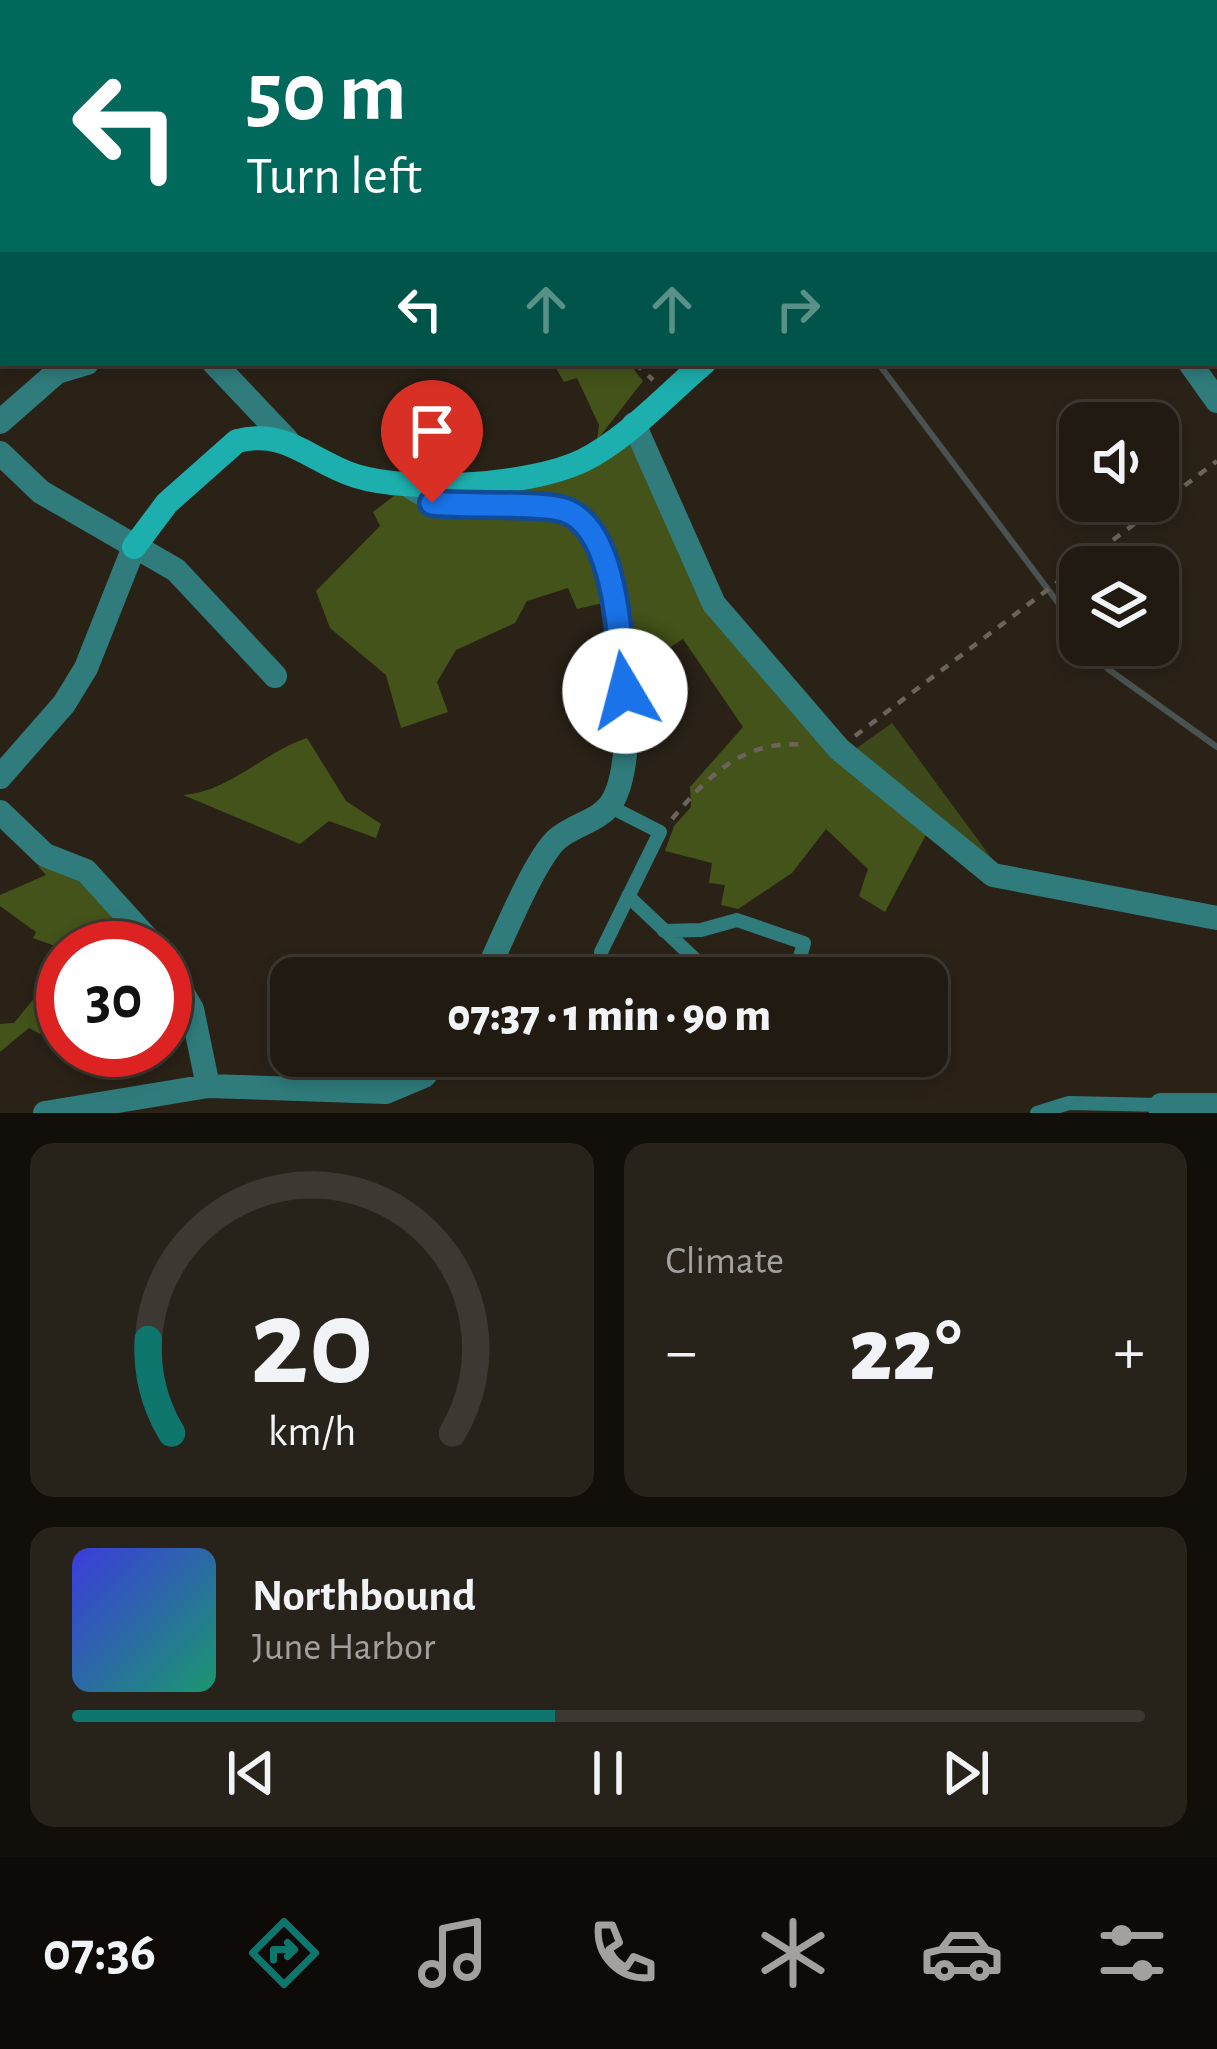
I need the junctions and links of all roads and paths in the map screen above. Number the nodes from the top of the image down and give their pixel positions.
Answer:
1 (77, 366) edge
2 (217, 366) edge
3 (701, 366) edge
4 (1192, 366) edge
5 (1217, 401) edge
6 (0, 422) edge
7 (634, 424) junction
8 (286, 440) junction
9 (0, 453) edge
10 (1217, 460) edge
11 (408, 485) junction
12 (134, 547) junction
13 (275, 676) dead end
14 (839, 749) junction
15 (0, 777) edge
16 (609, 806) junction
17 (0, 812) edge
18 (660, 832) junction
19 (628, 896) junction
20 (1217, 917) edge
21 (131, 921) edge
22 (664, 931) junction
23 (602, 952) dead end
24 (495, 957) edge
25 (693, 957) edge
26 (800, 957) edge
27 (192, 1010) edge
28 (423, 1077) edge
29 (208, 1086) junction
30 (386, 1102) edge
31 (1217, 1105) edge
32 (1161, 1109) edge
33 (45, 1113) edge
34 (1037, 1113) edge

1 - 6 street
2 - 8 street
3 - 7 street
4 - 5 street
7 - 11 street
7 - 14 street
8 - 11 street
8 - 12 street
9 - 12 street
10 - 14 path
11 - 16 street
12 - 13 street
12 - 15 street
14 - 18 path
14 - 20 street
16 - 18 lane
16 - 24 street
17 - 21 street
18 - 19 lane
19 - 22 lane
19 - 23 lane
22 - 25 lane
22 - 26 lane
27 - 29 street
28 - 30 street
29 - 30 street
29 - 33 street
31 - 32 street
32 - 34 lane

